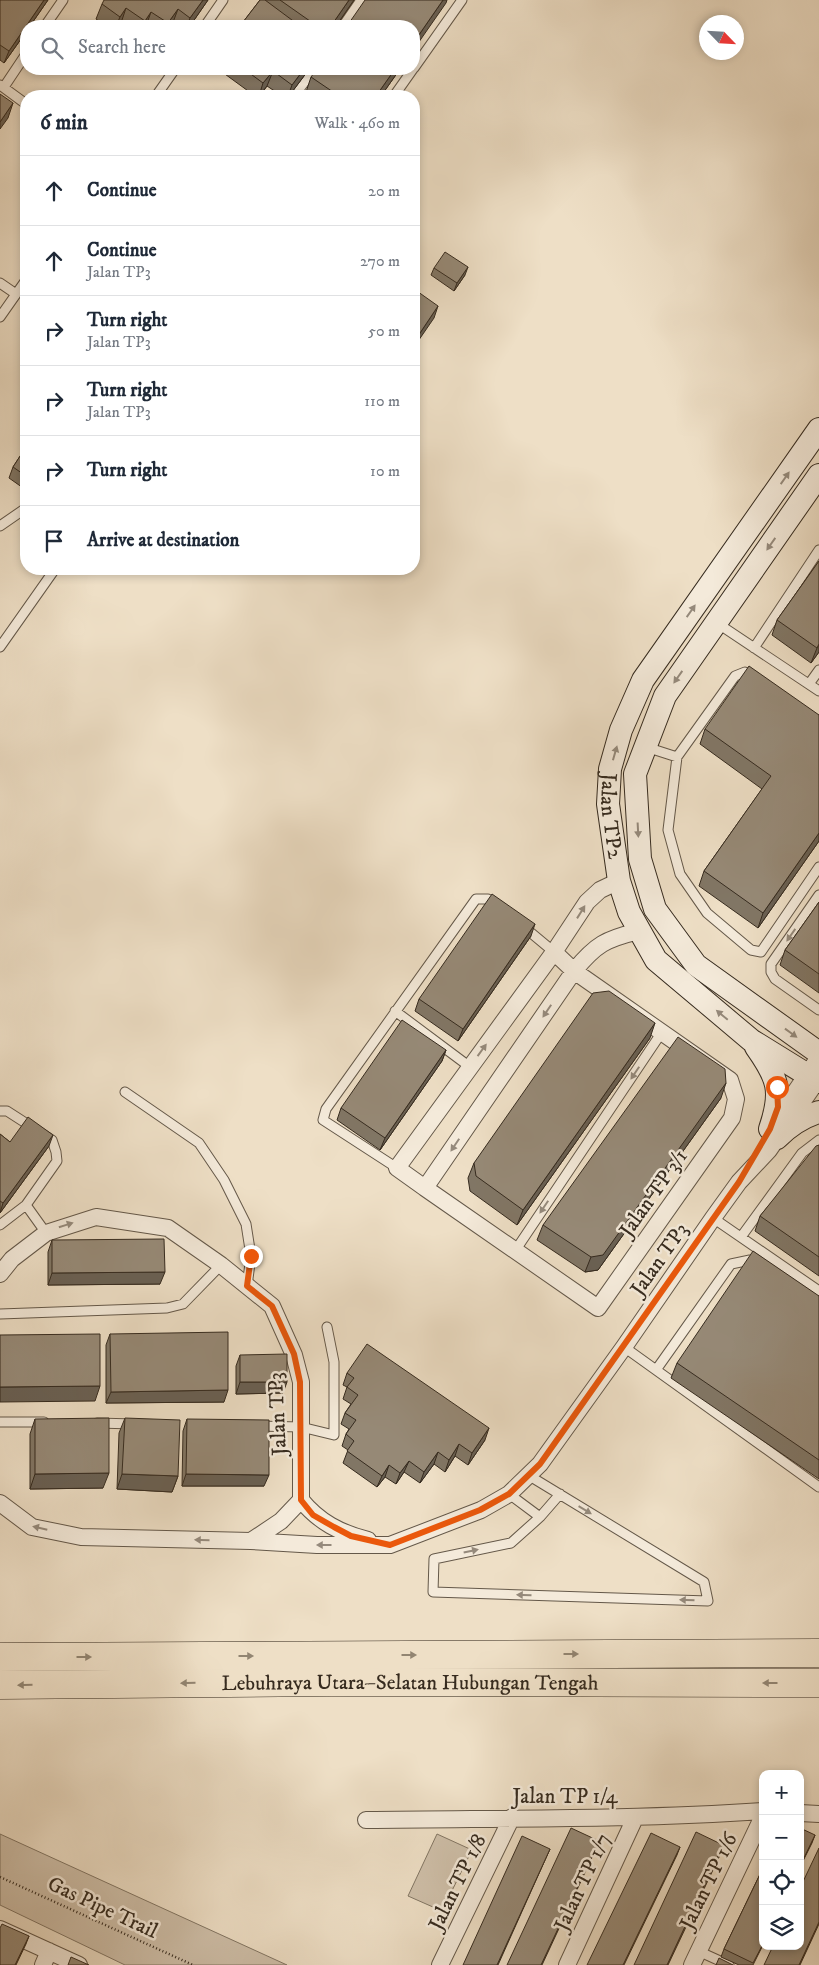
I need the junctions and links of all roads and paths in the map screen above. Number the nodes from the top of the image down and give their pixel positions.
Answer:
1 (63, 0) edge
2 (223, 0) edge
3 (361, 0) edge
4 (458, 1) edge
5 (49, 20) edge
6 (209, 20) edge
7 (347, 20) edge
8 (420, 59) edge
9 (20, 62) edge
10 (171, 75) edge
11 (310, 75) edge
12 (409, 75) edge
13 (2, 86) edge
14 (160, 90) edge
15 (301, 90) edge
16 (398, 90) edge
17 (20, 100) edge
18 (0, 283) edge
19 (20, 288) edge
20 (16, 294) junction
21 (0, 317) edge
22 (819, 429) edge
23 (819, 475) edge
24 (20, 512) edge
25 (0, 526) edge
26 (819, 550) edge
27 (51, 575) edge
28 (716, 622) junction
29 (0, 647) edge
30 (754, 648) junction
31 (819, 670) edge
32 (759, 678) edge
33 (809, 684) junction
34 (819, 691) edge
35 (645, 746) junction
36 (677, 758) junction
37 (819, 867) edge
38 (619, 881) junction
39 (819, 895) edge
40 (502, 909) edge
41 (517, 921) edge
42 (639, 931) junction
43 (554, 952) junction
44 (574, 971) junction
45 (819, 1010) edge
46 (395, 1011) junction
47 (662, 1032) junction
48 (752, 1040) junction
49 (470, 1067) junction
50 (817, 1071) edge
51 (125, 1092) dead end
52 (0, 1111) edge
53 (819, 1112) edge
54 (774, 1133) junction
55 (819, 1140) edge
56 (397, 1168) junction
57 (425, 1188) junction
58 (26, 1205) junction
59 (713, 1218) junction
60 (0, 1225) edge
61 (46, 1233) junction
62 (741, 1236) junction
63 (515, 1251) junction
64 (221, 1265) junction
65 (766, 1270) edge
66 (0, 1274) edge
67 (247, 1286) junction
68 (819, 1291) edge
69 (0, 1314) edge
70 (327, 1327) dead end
71 (624, 1347) junction
72 (656, 1370) junction
73 (0, 1422) edge
74 (58, 1423) edge
75 (87, 1423) edge
76 (146, 1424) edge
77 (243, 1426) edge
78 (301, 1427) junction
79 (528, 1475) junction
80 (819, 1487) edge
81 (509, 1494) junction
82 (560, 1494) junction
83 (301, 1500) junction
84 (0, 1503) edge
85 (540, 1517) junction
86 (251, 1541) junction
87 (390, 1545) junction
88 (819, 1653) edge
89 (0, 1657) edge
90 (819, 1682) edge
91 (0, 1685) edge
92 (759, 1811) edge
93 (804, 1813) edge
94 (819, 1814) edge
95 (512, 1817) junction
96 (635, 1818) junction
97 (366, 1820) dead end
98 (759, 1824) edge
99 (0, 1877) edge
100 (0, 1929) edge
101 (46, 1958) edge
102 (695, 1958) edge
103 (79, 1965) edge
104 (193, 1965) edge
105 (440, 1965) edge
106 (567, 1965) edge
107 (729, 1965) edge

1 - 5 lane
2 - 6 lane
3 - 7 lane
4 - 8 lane
9 - 13 lane
10 - 14 lane
11 - 15 lane
12 - 16 lane
13 - 17 lane
18 - 20 lane
19 - 20 lane
20 - 21 lane
38 -> 22 street, Jalan TP2
23 -> 28 street, Jalan TP2
24 - 25 lane
26 - 30 lane
27 - 29 lane
28 - 30 lane
28 -> 35 street, Jalan TP2
30 - 33 lane
31 - 33 lane
32 - 36 lane
33 - 34 lane
35 - 36 lane
35 -> 50 street, Jalan TP2
36 - 37 lane
38 - 42 street, Jalan TP2
43 -> 38 street
39 -> 45 lane
40 - 46 lane
41 - 43 lane
42 - 44 street
48 -> 42 street, Jalan TP2
43 - 44 street, Jalan TP 3/1
49 -> 43 street
44 - 47 street, Jalan TP 3/1
44 -> 57 street
46 - 49 lane
46 - 56 lane
47 -> 63 lane
47 - 63 street, Jalan TP 3/1
48 - 50 street, Jalan TP2
48 - 54 street
49 - 56 street
50 - 54 street, Jalan TP3
51 - 67 lane
52 - 58 lane
53 - 54 street
54 - 59 street, Jalan TP3
55 - 62 lane
56 - 57 street, Jalan TP 3/1
57 - 63 street, Jalan TP 3/1
58 - 60 lane
58 - 61 lane
59 - 62 lane
59 - 71 street, Jalan TP3
61 -> 64 street, Jalan TP3
61 - 66 street, Jalan TP3
62 - 68 lane
64 - 67 street, Jalan TP3
64 - 69 lane
65 - 72 lane
67 - 78 street, Jalan TP3
70 - 78 lane
71 - 72 lane
71 - 79 street, Jalan TP3
72 - 80 lane
73 - 74 lane
75 - 76 lane
77 - 78 lane
78 - 83 street, Jalan TP3
79 - 81 street, Jalan TP3
79 - 82 lane
81 - 85 lane
81 - 87 street, Jalan TP3
82 - 85 lane
82 -> 85 lane
83 - 86 street
83 - 87 street
86 -> 84 street, Jalan TP3
87 -> 86 street, Jalan TP3
89 -> 88 highway, Lebuhraya Utara–Selatan Hubungan Tengah
90 -> 91 highway, Lebuhraya Utara–Selatan Hubungan Tengah
92 - 96 street, Jalan TP 1/4
93 - 94 street
95 - 96 street, Jalan TP 1/4
95 - 97 street, Jalan TP 1/4
95 - 105 street, Jalan TP 1/8
96 - 106 street, Jalan TP 1/7
98 - 102 street, Jalan TP 1/6
99 - 104 path, Gas Pipe Trail
100 - 101 street
101 - 103 street
102 - 107 lane

